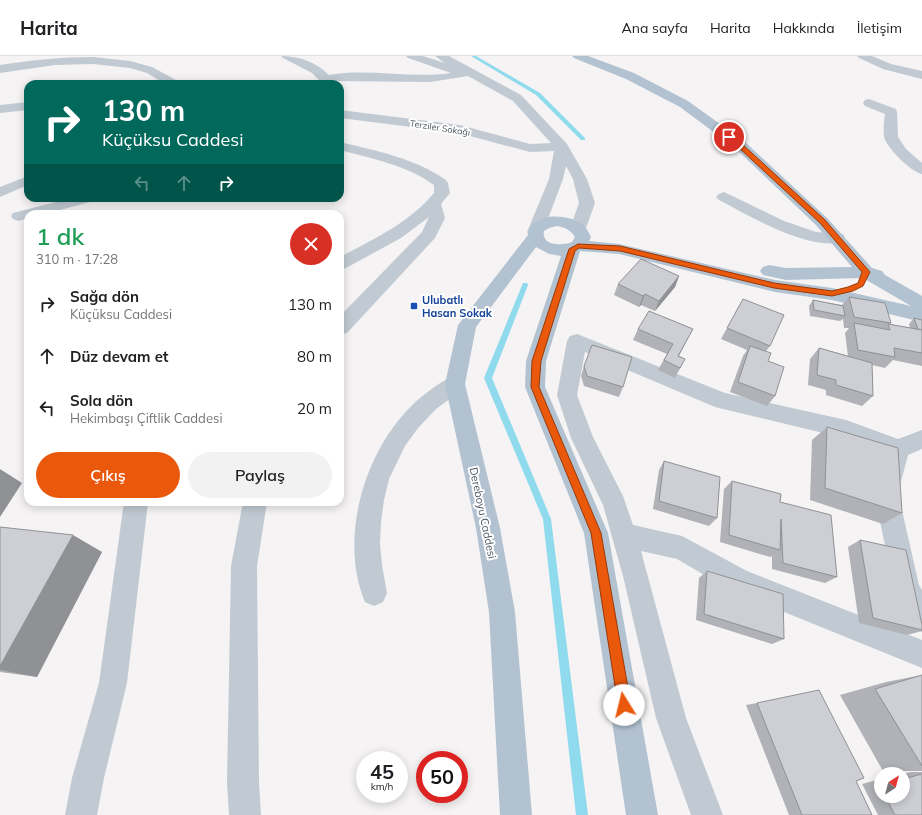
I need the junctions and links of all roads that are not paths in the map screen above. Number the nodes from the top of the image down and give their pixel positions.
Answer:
1 (287, 56) edge
2 (412, 56) edge
3 (441, 56) edge
4 (578, 56) edge
5 (863, 56) edge
6 (0, 69) edge
7 (464, 73) junction
8 (922, 75) edge
9 (481, 77) junction
10 (167, 80) edge
11 (327, 80) edge
12 (332, 80) edge
13 (869, 103) dead end
14 (24, 106) edge
15 (0, 109) edge
16 (344, 114) edge
17 (344, 147) edge
18 (562, 147) junction
19 (922, 170) edge
20 (24, 182) edge
21 (0, 192) edge
22 (724, 197) dead end
23 (24, 201) edge
24 (45, 202) edge
25 (76, 202) edge
26 (434, 205) junction
27 (35, 210) edge
28 (51, 210) edge
29 (23, 219) edge
30 (535, 234) junction
31 (837, 238) junction
32 (577, 239) junction
33 (344, 262) edge
34 (866, 272) junction
35 (822, 273) junction
36 (920, 286) edge
37 (832, 294) junction
38 (922, 304) edge
39 (922, 315) edge
40 (344, 324) edge
41 (455, 384) junction
42 (922, 439) edge
43 (899, 449) junction
44 (136, 506) edge
45 (254, 506) edge
46 (624, 535) junction
47 (374, 593) dead end
48 (922, 618) edge
49 (922, 654) edge
50 (80, 815) edge
51 (245, 815) edge
52 (516, 815) edge
53 (642, 815) edge
54 (707, 815) edge

1 - 11 street
2 - 7 street
3 - 9 street
4 - 31 main road
5 - 8 street
6 - 10 street
7 - 9 street
7 - 12 street
9 - 18 street
13 - 19 street
14 - 15 street
16 - 18 street, Terziler Sokağı
17 - 26 street
18 - 30 street
18 - 32 street
20 - 21 street
22 - 31 street
23 - 29 street
24 - 27 street
25 - 28 street
26 - 33 street
26 - 40 street
30 - 32 main road
30 - 32 main road
30 - 41 main road, Dereboyu Caddesi
31 - 34 main road
31 - 35 main road
31 - 36 main road
32 - 35 main road
32 - 37 main road
32 - 53 main road
34 - 35 main road
34 - 36 main road
34 - 37 main road
34 - 38 main road
37 - 39 main road
41 - 47 street
41 - 52 main road, Dereboyu Caddesi
42 - 43 street
43 - 46 street
43 - 48 street
44 - 50 street
45 - 51 street
46 - 49 street
46 - 54 street

